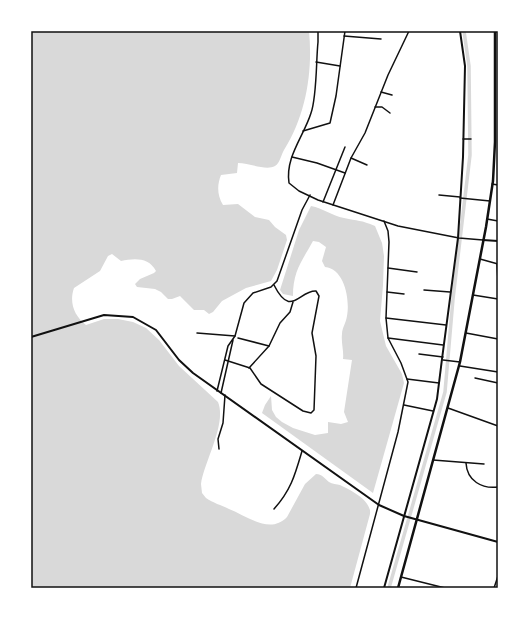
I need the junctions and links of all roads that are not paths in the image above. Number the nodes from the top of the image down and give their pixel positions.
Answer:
1 (318, 31) edge
2 (345, 31) edge
3 (409, 31) edge
4 (460, 31) edge
5 (495, 31) edge
6 (344, 36) junction
7 (381, 39) dead end
8 (316, 62) junction
9 (340, 66) junction
10 (494, 80) junction
11 (498, 80) edge
12 (381, 92) junction
13 (392, 95) dead end
14 (375, 107) junction
15 (390, 113) dead end
16 (303, 132) junction
17 (464, 138) junction
18 (497, 138) edge
19 (471, 139) dead end
20 (346, 147) dead end
21 (292, 157) junction
22 (351, 158) junction
23 (494, 162) junction
24 (498, 163) edge
25 (367, 165) dead end
26 (337, 169) junction
27 (345, 172) junction
28 (492, 184) junction
29 (498, 185) edge
30 (310, 195) junction
31 (439, 195) dead end
32 (461, 197) junction
33 (490, 201) junction
34 (323, 202) junction
35 (333, 205) junction
36 (487, 218) junction
37 (384, 221) junction
38 (498, 221) edge
39 (458, 238) junction
40 (483, 240) junction
41 (498, 241) edge
42 (480, 259) junction
43 (498, 264) edge
44 (388, 268) junction
45 (417, 272) dead end
46 (498, 281) edge
47 (274, 285) junction
48 (452, 285) junction
49 (456, 285) dead end
50 (424, 290) dead end
51 (387, 292) junction
52 (450, 292) junction
53 (404, 294) dead end
54 (473, 295) junction
55 (498, 299) edge
56 (293, 302) junction
57 (386, 318) junction
58 (446, 325) junction
59 (197, 333) dead end
60 (466, 333) junction
61 (235, 336) junction
62 (31, 337) edge
63 (238, 338) dead end
64 (388, 338) junction
65 (498, 339) edge
66 (232, 340) junction
67 (444, 345) junction
68 (269, 346) junction
69 (419, 354) dead end
70 (442, 358) junction
71 (225, 360) junction
72 (229, 362) junction
73 (460, 362) junction
74 (460, 366) junction
75 (249, 368) junction
76 (498, 372) edge
77 (475, 378) dead end
78 (407, 379) junction
79 (439, 383) junction
80 (498, 383) edge
81 (218, 390) junction
82 (221, 393) junction
83 (225, 395) junction
84 (404, 405) junction
85 (448, 408) junction
86 (433, 411) junction
87 (498, 426) edge
88 (219, 450) dead end
89 (302, 451) junction
90 (433, 460) junction
91 (466, 463) junction
92 (484, 464) dead end
93 (498, 487) edge
94 (379, 505) junction
95 (274, 509) dead end
96 (404, 516) junction
97 (415, 520) junction
98 (498, 542) edge
99 (498, 576) edge
100 (400, 577) junction
101 (356, 588) edge
102 (384, 588) edge
103 (398, 588) edge
104 (445, 588) edge
105 (494, 588) edge

1 - 8 street
2 - 6 street
3 - 12 street
4 - 17 main road
5 - 10 main road
6 - 7 street
6 - 9 street
8 - 9 street
8 - 16 street
9 - 16 street
10 - 11 street
10 - 18 main road
12 - 13 street
12 - 14 street
14 - 15 street
14 - 22 street
16 - 21 street
17 - 19 street
17 - 32 main road
18 - 23 main road
20 - 26 street
21 - 26 street
21 - 30 street
22 - 25 street
22 - 27 street
23 - 24 street
23 - 28 main road
26 - 27 street
26 - 34 street
27 - 35 street
28 - 29 street
28 - 33 main road
30 - 34 street
30 - 47 street
31 - 32 street
32 - 33 street
32 - 39 main road
33 - 36 main road
34 - 35 street
35 - 37 street
36 - 38 street
36 - 40 main road
37 - 39 street
37 - 44 street
39 - 40 street
39 - 48 main road
40 - 41 main road
40 - 42 main road
42 - 43 street
42 - 54 main road
43 - 46 street
44 - 45 street
44 - 51 street
47 - 56 street
47 - 61 street
48 - 49 street
48 - 52 main road
50 - 52 street
51 - 53 street
51 - 57 street
52 - 58 main road
54 - 55 street
54 - 60 main road
56 - 68 street
56 - 75 street
57 - 58 street
57 - 64 street
58 - 67 main road
59 - 61 street
60 - 65 street
60 - 73 main road
61 - 66 street
62 - 81 main road
63 - 68 street
64 - 67 street
64 - 78 street
66 - 71 street
66 - 72 street
67 - 70 main road
68 - 75 street
69 - 70 street
70 - 73 street
70 - 79 main road
71 - 72 street
71 - 81 street
72 - 75 street
72 - 82 street
73 - 74 main road
74 - 76 street
74 - 85 main road
77 - 80 street
78 - 79 street
78 - 84 street
79 - 86 main road
81 - 82 main road
82 - 83 main road
83 - 88 street
83 - 89 main road
84 - 86 street
84 - 94 street
85 - 87 street
85 - 90 main road
86 - 96 main road
89 - 94 main road
89 - 95 street
90 - 91 street
90 - 97 main road
91 - 92 street
91 - 93 street
94 - 96 main road
94 - 101 street
96 - 97 main road
96 - 102 main road
97 - 98 main road
97 - 100 main road
99 - 105 street
100 - 103 main road
100 - 104 street

